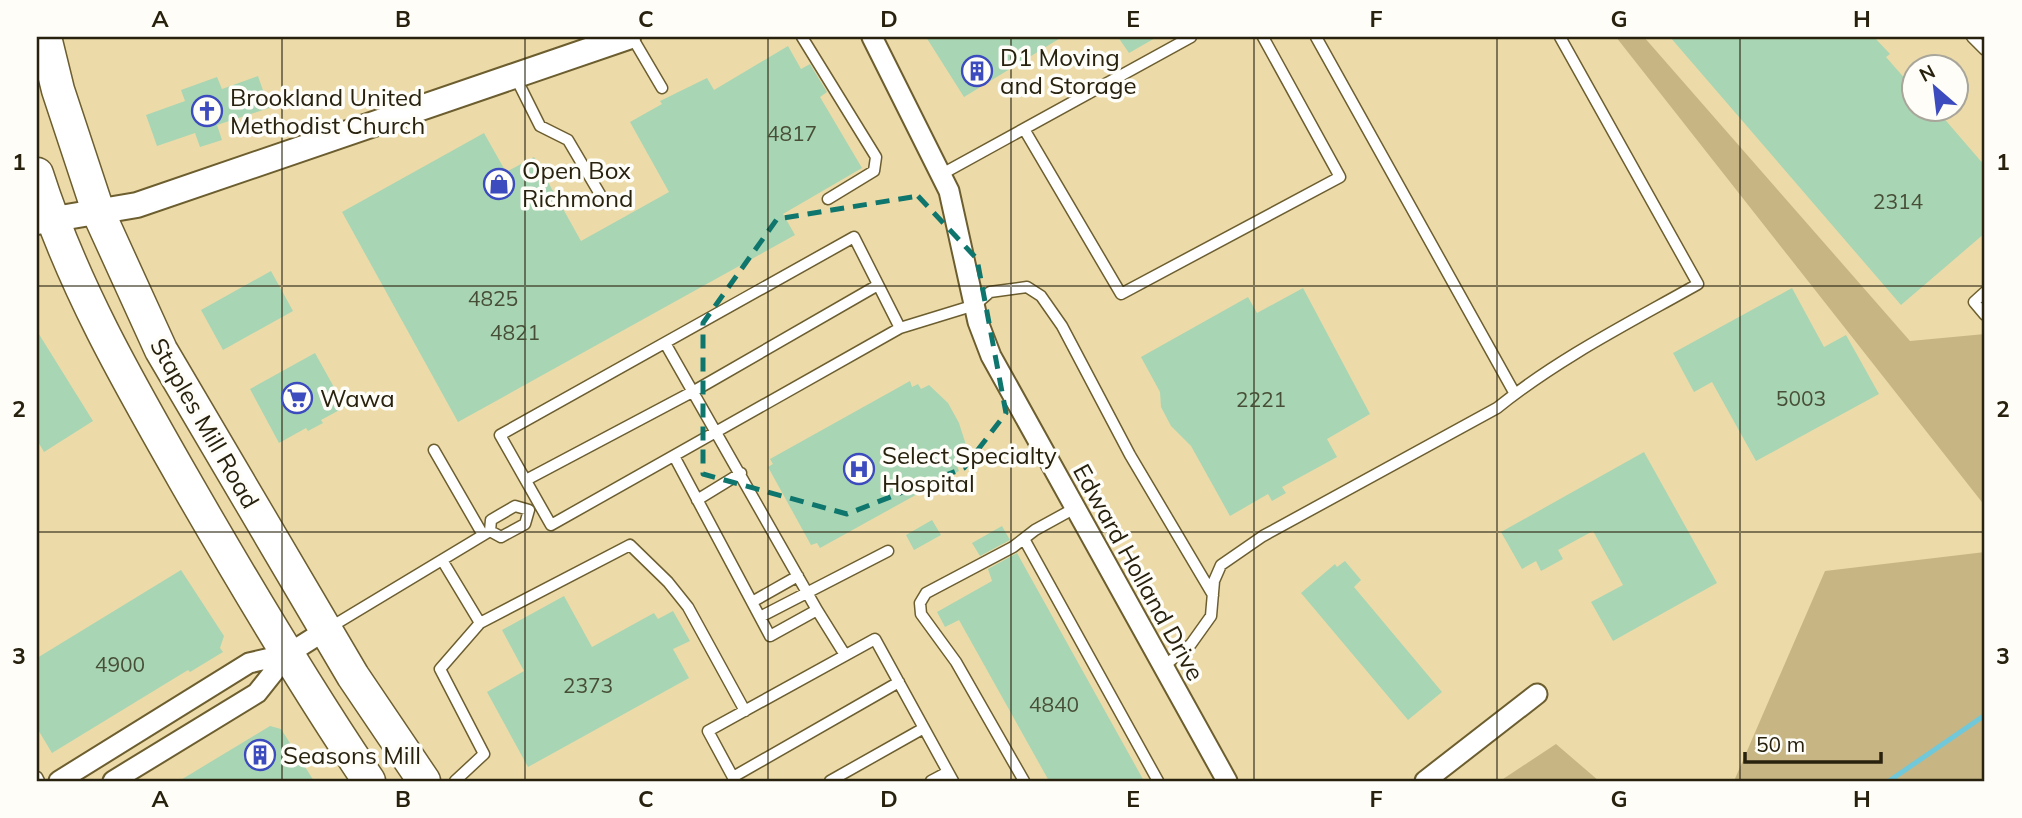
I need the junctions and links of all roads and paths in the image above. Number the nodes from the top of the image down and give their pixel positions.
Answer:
1 (46, 37) edge
2 (630, 37) edge
3 (802, 37) edge
4 (872, 37) edge
5 (1191, 37) edge
6 (1263, 37) edge
7 (1316, 37) edge
8 (1560, 37) edge
9 (1972, 37) edge
10 (1985, 50) edge
11 (514, 76) junction
12 (662, 88) dead end
13 (1024, 128) junction
14 (37, 174) edge
15 (942, 174) junction
16 (828, 199) dead end
17 (604, 201) dead end
18 (99, 214) junction
19 (45, 221) edge
20 (878, 285) junction
21 (1985, 292) edge
22 (975, 305) junction
23 (1985, 315) edge
24 (900, 328) junction
25 (665, 343) junction
26 (694, 391) junction
27 (1514, 394) junction
28 (718, 431) junction
29 (435, 450) dead end
30 (674, 456) junction
31 (741, 473) junction
32 (526, 480) junction
33 (697, 500) junction
34 (539, 504) junction
35 (1075, 508) junction
36 (529, 510) junction
37 (486, 533) junction
38 (1024, 539) junction
39 (888, 551) dead end
40 (442, 560) junction
41 (798, 576) junction
42 (807, 593) junction
43 (1213, 595) junction
44 (752, 602) junction
45 (817, 610) junction
46 (760, 617) junction
47 (480, 623) junction
48 (326, 630) junction
49 (288, 654) junction
50 (845, 655) junction
51 (1163, 667) junction
52 (899, 682) junction
53 (1537, 694) dead end
54 (745, 711) junction
55 (924, 728) junction
56 (950, 777) edge
57 (734, 779) edge
58 (59, 781) edge
59 (113, 781) edge
60 (369, 781) edge
61 (424, 781) edge
62 (455, 781) edge
63 (830, 781) edge
64 (932, 781) edge
65 (1024, 781) edge
66 (1158, 781) edge
67 (1227, 781) edge
68 (1425, 781) edge

1 - 18 main road, Staples Mill Road
2 - 11 street
2 - 12 lane
3 - 16 lane
4 - 15 street, Edward Holland Drive
5 - 13 lane
6 - 13 lane
7 - 27 lane
8 - 27 lane
9 - 10 lane
11 - 17 lane
11 - 18 street
13 - 15 lane
14 - 19 main road, Staples Mill Road
15 - 22 street, Edward Holland Drive
18 - 19 street
18 - 48 main road, Staples Mill Road
19 - 49 main road, Staples Mill Road
20 - 24 lane
20 - 25 lane
20 - 26 lane
21 - 23 lane
22 - 24 lane
22 - 35 street, Edward Holland Drive
22 - 43 lane
24 - 28 lane
25 - 26 lane
25 - 32 lane
26 - 28 lane
26 - 32 lane
27 - 43 lane
28 - 30 lane
28 - 31 lane
29 - 37 lane
30 - 33 lane
30 - 34 lane
31 - 33 lane
31 - 41 lane
32 - 34 lane
33 - 44 lane
34 - 36 lane
35 - 38 lane
35 - 51 street, Edward Holland Drive
36 - 37 lane
36 - 37 lane
37 - 40 lane
38 - 65 lane
38 - 66 lane
39 - 42 lane
40 - 47 lane
40 - 48 lane
41 - 42 lane
41 - 44 lane
42 - 45 lane
42 - 46 lane
43 - 51 lane
44 - 46 lane
45 - 46 lane
45 - 50 lane
47 - 54 lane
47 - 62 lane
48 - 49 street
48 - 61 main road, Staples Mill Road
49 - 58 street
49 - 59 street
49 - 60 main road, Staples Mill Road
50 - 52 lane
50 - 54 lane
51 - 67 street, Edward Holland Drive
52 - 55 lane
52 - 57 lane
53 - 68 street
54 - 57 lane
55 - 56 lane
55 - 63 lane
56 - 64 lane

